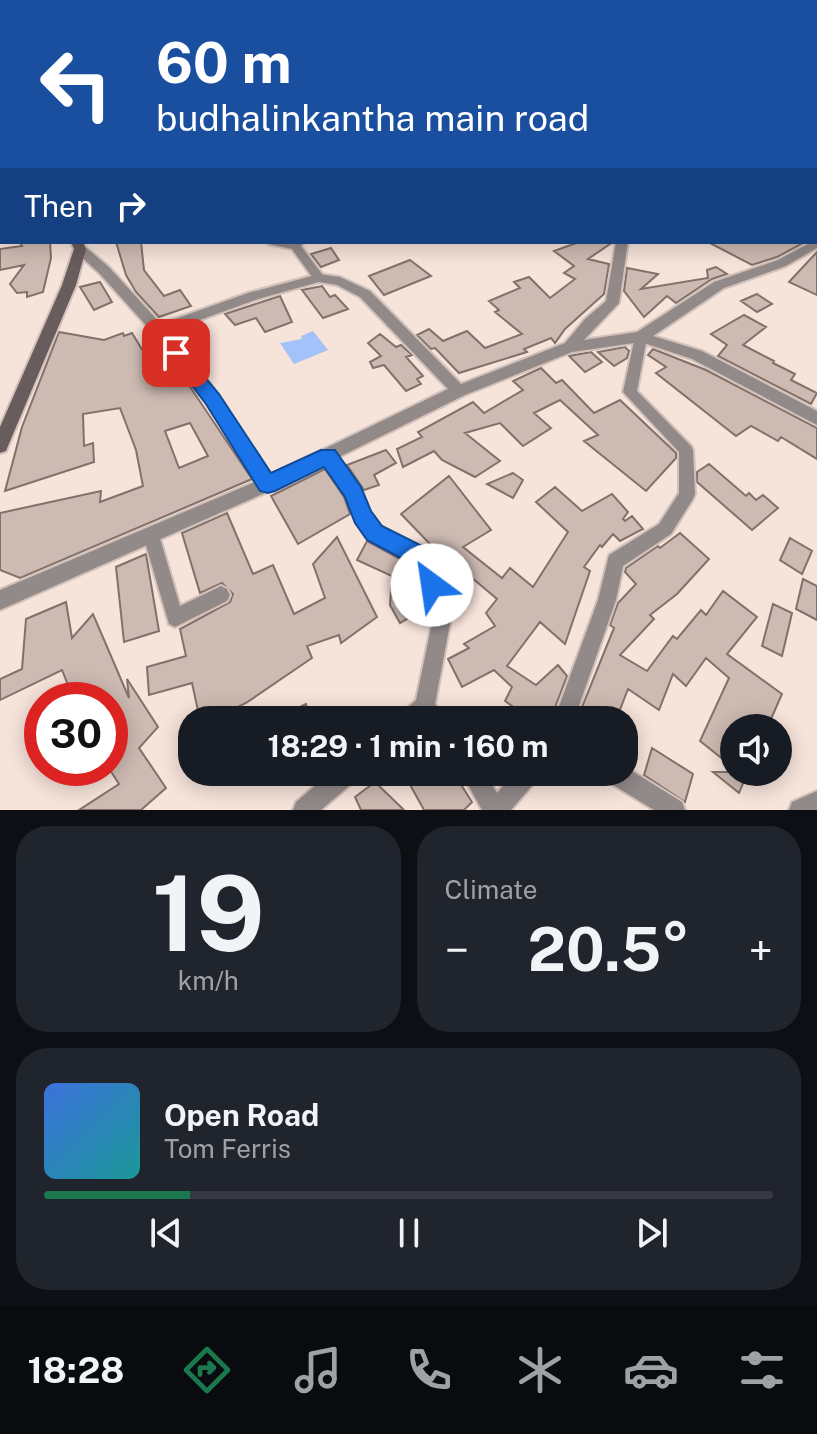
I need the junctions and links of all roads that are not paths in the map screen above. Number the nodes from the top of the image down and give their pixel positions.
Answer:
1 (297, 244) edge
2 (622, 244) edge
3 (815, 244) edge
4 (78, 246) edge
5 (319, 278) junction
6 (158, 330) junction
7 (641, 337) junction
8 (570, 347) junction
9 (459, 391) junction
10 (815, 415) edge
11 (0, 446) edge
12 (328, 456) junction
13 (268, 484) junction
14 (151, 535) junction
15 (221, 595) dead end
16 (0, 600) edge
17 (425, 706) edge
18 (569, 706) edge
19 (332, 786) edge
20 (481, 786) edge
21 (517, 786) edge
22 (635, 786) edge
23 (817, 802) edge
24 (304, 810) edge
25 (496, 810) edge
26 (674, 810) edge
27 (800, 810) edge

1 - 5 street
2 - 8 street
3 - 7 street
4 - 6 street
4 - 11 main road
5 - 6 street
5 - 9 street
6 - 13 street
7 - 8 street
7 - 10 street
7 - 18 street
8 - 9 street
9 - 12 street
12 - 13 street
12 - 17 street
13 - 14 street
14 - 15 street
14 - 16 street
19 - 24 street
20 - 25 street
21 - 25 street
22 - 26 street
23 - 27 street

